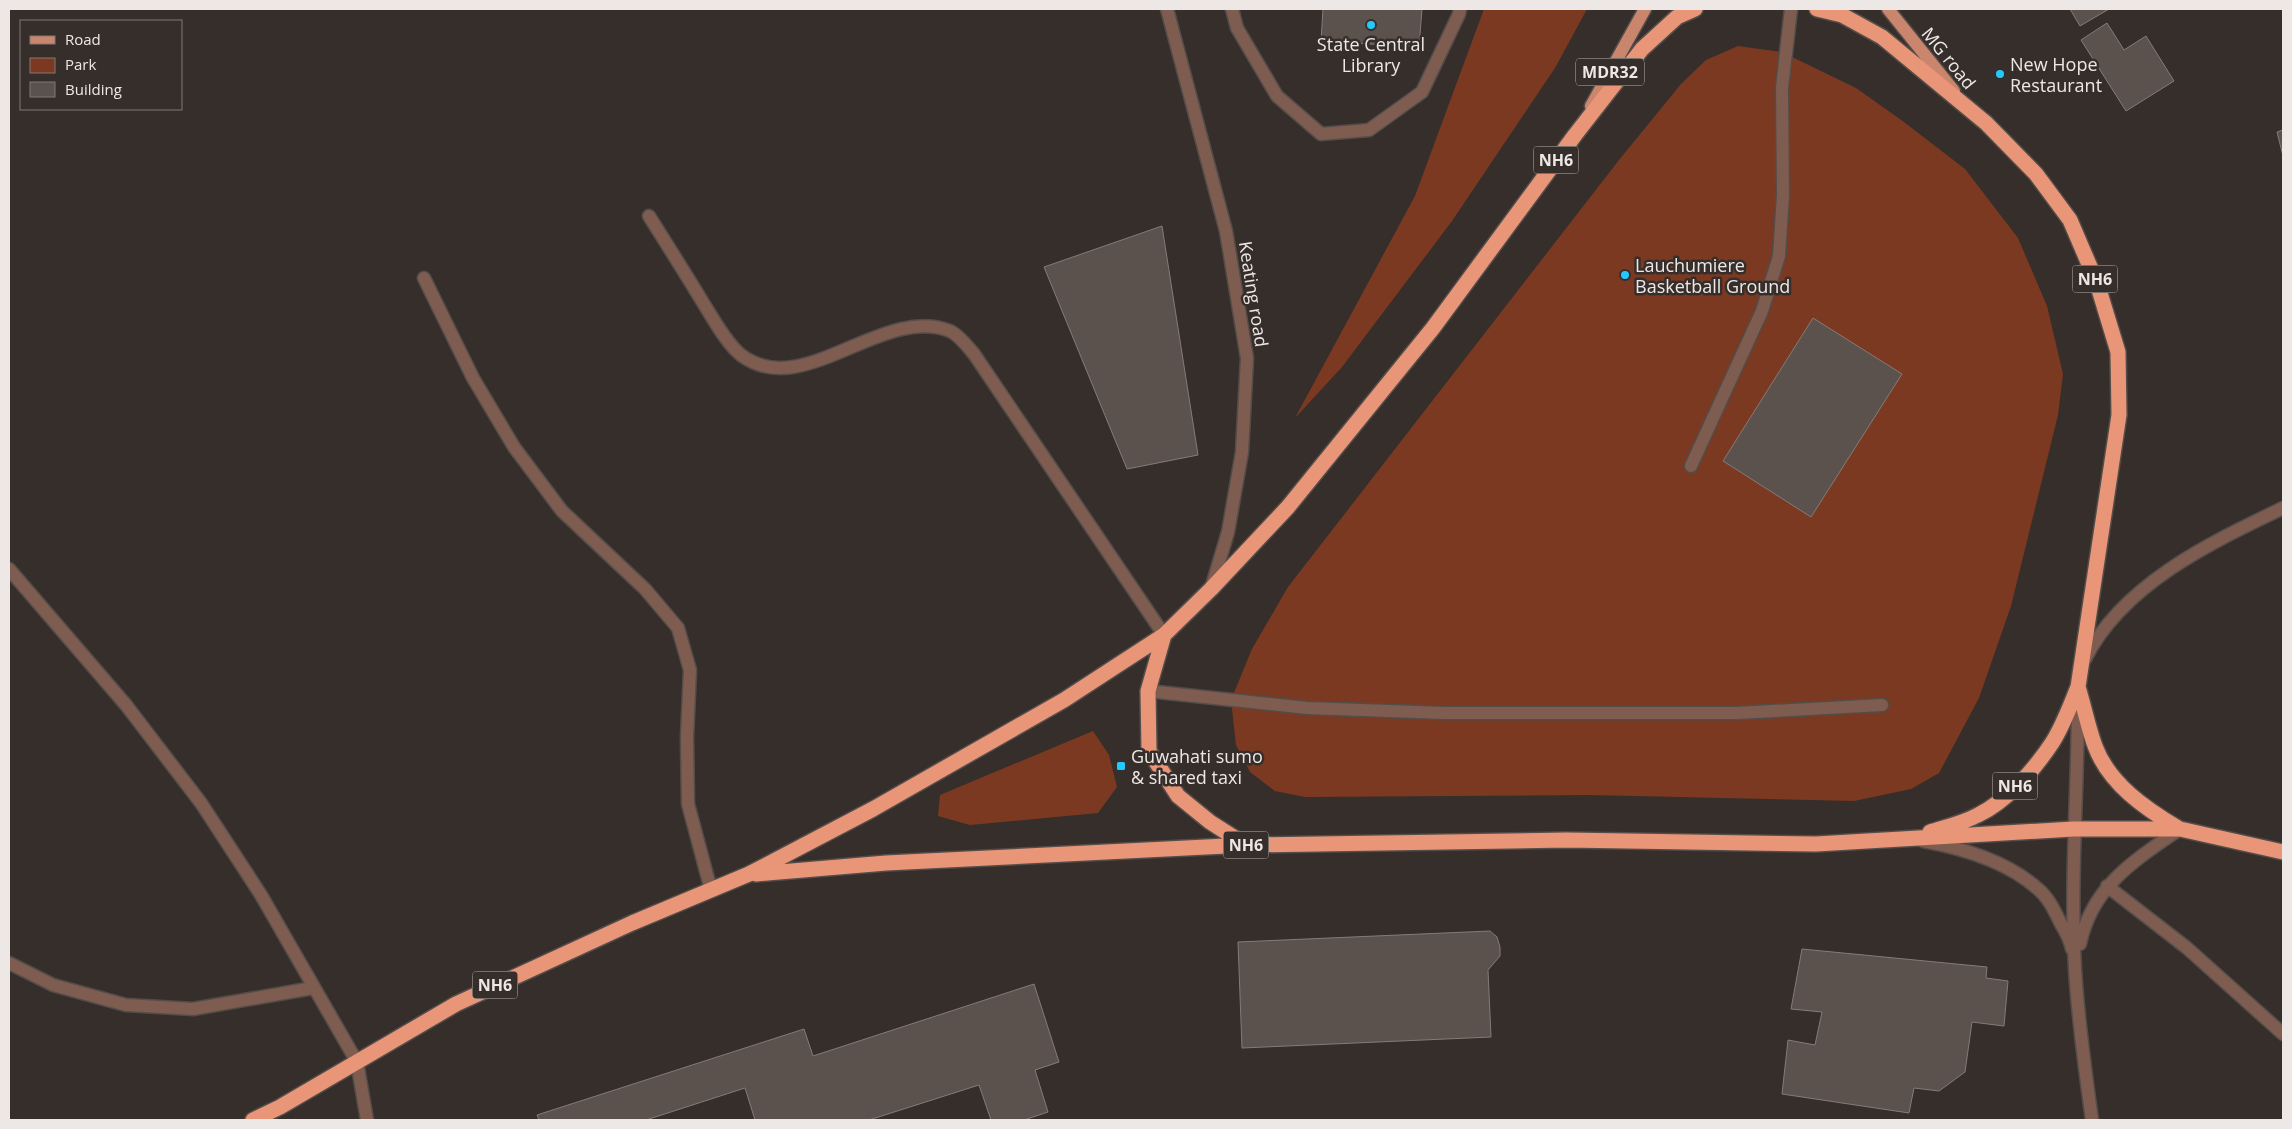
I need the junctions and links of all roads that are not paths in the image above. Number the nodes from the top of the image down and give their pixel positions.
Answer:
1 (1167, 9) edge
2 (1232, 9) edge
3 (1460, 9) edge
4 (1645, 9) edge
5 (1695, 9) edge
6 (1791, 9) edge
7 (1817, 9) edge
8 (1888, 9) edge
9 (1965, 105) junction
10 (1575, 134) junction
11 (649, 216) dead end
12 (424, 278) dead end
13 (1691, 466) dead end
14 (2283, 508) edge
15 (9, 570) edge
16 (1211, 589) junction
17 (1164, 635) junction
18 (2079, 671) junction
19 (2078, 687) junction
20 (1148, 692) junction
21 (1882, 705) dead end
22 (2073, 829) junction
23 (2180, 829) junction
24 (1910, 839) junction
25 (1246, 845) junction
26 (2283, 852) edge
27 (750, 874) junction
28 (2107, 886) junction
29 (711, 890) junction
30 (9, 963) edge
31 (2075, 968) junction
32 (313, 988) junction
33 (2283, 1034) edge
34 (357, 1062) junction
35 (253, 1120) edge
36 (367, 1120) edge
37 (2092, 1120) edge

1 - 16 street, Keating road
2 - 3 street
4 - 10 main road, MDR32
5 - 10 highway, NH6
6 - 13 street
7 - 9 highway, NH6
8 - 9 main road, MG road
9 - 18 highway, NH6
10 - 16 highway, NH6
11 - 17 street
12 - 29 street
14 - 18 street
15 - 32 street
16 - 17 highway, NH6
17 - 20 highway, NH6
17 - 27 highway, NH6
18 - 19 highway, NH6
19 - 22 street
19 - 23 highway, NH6
19 - 24 highway, NH6
20 - 21 street
20 - 25 highway, NH6
22 - 23 highway, NH6
22 - 24 highway, NH6
22 - 31 street
23 - 26 highway, NH6
23 - 28 street
24 - 25 highway, NH6
24 - 31 street
25 - 27 highway, NH6
27 - 29 highway, NH6
28 - 31 street
28 - 33 street
29 - 34 highway, NH6
30 - 32 street
31 - 37 street
32 - 34 street
34 - 35 highway, NH6
34 - 36 street

